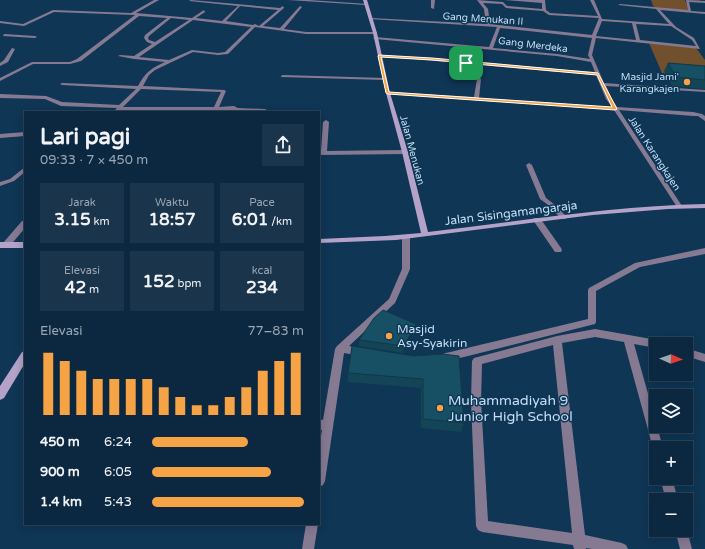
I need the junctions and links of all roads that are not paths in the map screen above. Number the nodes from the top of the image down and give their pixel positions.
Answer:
1 (157, 0) edge
2 (210, 0) edge
3 (291, 0) edge
4 (433, 0) edge
5 (507, 0) edge
6 (592, 0) edge
7 (479, 1) edge
8 (543, 1) edge
9 (191, 2) dead end
10 (366, 2) edge
11 (705, 2) edge
12 (205, 3) junction
13 (620, 5) dead end
14 (239, 7) junction
15 (300, 7) dead end
16 (433, 8) dead end
17 (281, 9) junction
18 (657, 9) junction
19 (544, 10) junction
20 (204, 11) dead end
21 (690, 12) junction
22 (705, 13) edge
23 (132, 14) junction
24 (138, 15) junction
25 (169, 18) junction
26 (371, 19) junction
27 (600, 19) junction
28 (192, 20) junction
29 (0, 22) edge
30 (223, 22) junction
31 (634, 22) junction
32 (672, 24) junction
33 (24, 25) junction
34 (488, 25) junction
35 (258, 26) junction
36 (499, 26) junction
37 (17, 28) dead end
38 (282, 29) junction
39 (10, 31) dead end
40 (2, 35) edge
41 (375, 35) junction
42 (594, 36) junction
43 (35, 37) dead end
44 (638, 41) junction
45 (156, 44) junction
46 (491, 48) junction
47 (13, 49) dead end
48 (120, 56) dead end
49 (379, 56) junction
50 (134, 58) junction
51 (171, 61) junction
52 (593, 61) junction
53 (0, 65) edge
54 (4, 71) dead end
55 (14, 72) junction
56 (598, 74) junction
57 (284, 76) dead end
58 (476, 76) dead end
59 (0, 80) edge
60 (385, 80) junction
61 (62, 84) dead end
62 (603, 84) junction
63 (139, 88) junction
64 (705, 91) edge
65 (388, 93) junction
66 (0, 96) edge
67 (476, 99) junction
68 (87, 105) junction
69 (216, 108) junction
70 (119, 109) edge
71 (615, 109) junction
72 (81, 111) edge
73 (156, 111) edge
74 (265, 111) edge
75 (702, 116) edge
76 (705, 119) edge
77 (326, 122) dead end
78 (24, 134) edge
79 (3, 136) edge
80 (0, 142) edge
81 (405, 152) junction
82 (322, 153) edge
83 (529, 165) dead end
84 (24, 170) edge
85 (0, 184) edge
86 (679, 206) junction
87 (705, 206) edge
88 (563, 217) junction
89 (537, 220) junction
90 (24, 223) edge
91 (425, 234) junction
92 (406, 237) junction
93 (320, 241) edge
94 (3, 245) edge
95 (24, 245) edge
96 (558, 250) dead end
97 (705, 251) edge
98 (557, 340) junction
99 (628, 340) junction
100 (649, 343) edge
101 (340, 349) junction
102 (368, 353) edge
103 (693, 354) edge
104 (24, 357) edge
105 (705, 358) edge
106 (436, 359) edge
107 (0, 395) edge
108 (323, 426) edge
109 (656, 441) edge
110 (320, 467) edge
111 (312, 525) edge
112 (683, 537) edge
113 (579, 545) edge
114 (308, 549) edge
115 (622, 549) edge
116 (686, 549) edge

1 - 23 street
2 - 12 street
3 - 10 street
3 - 17 street
4 - 16 street
5 - 8 street
6 - 27 street
7 - 19 street
7 - 34 street
8 - 19 street
9 - 12 street
10 - 26 main road, Jalan Menukan
11 - 21 street
12 - 14 street
13 - 18 street
14 - 17 street
14 - 30 street
15 - 38 street
17 - 35 street
18 - 21 street
18 - 32 street
19 - 27 street
20 - 28 street
21 - 22 street
23 - 24 street, Gang Merdeka
23 - 33 street, Gang Merdeka
24 - 25 street, Gang Merdeka
24 - 55 street
25 - 28 street, Gang Merdeka
25 - 45 street
26 - 34 street, Gang Menukan II
26 - 41 main road, Jalan Menukan
27 - 31 street
27 - 42 street, Jalan Karangkajen
28 - 30 street, Gang Merdeka
28 - 45 street
29 - 33 street
30 - 35 street, Gang Merdeka
31 - 32 street
31 - 44 street
32 - 44 street, Gang Menukan II
33 - 37 street, Gang Merdeka
34 - 36 street, Gang Menukan II
35 - 38 street, Gang Merdeka
35 - 51 street
36 - 42 street, Gang Menukan II
36 - 46 street
38 - 41 street, Gang Merdeka
39 - 40 street
40 - 43 street
41 - 46 street, Gang Merdeka
41 - 49 main road, Jalan Menukan
42 - 44 street, Gang Menukan II
42 - 52 street, Jalan Karangkajen
45 - 50 street
46 - 52 street, Gang Merdeka
47 - 53 street
48 - 50 street
49 - 56 street
49 - 60 main road, Jalan Menukan
50 - 51 street
51 - 63 street
52 - 56 street, Jalan Karangkajen
54 - 55 street
55 - 59 street
56 - 62 street, Jalan Karangkajen
57 - 60 street
58 - 67 street
60 - 65 main road, Jalan Menukan
61 - 63 street
62 - 64 street
62 - 71 street, Jalan Karangkajen
63 - 69 street
63 - 70 street
65 - 67 street
65 - 81 main road, Jalan Menukan
66 - 68 street
67 - 71 street
68 - 70 street
68 - 72 street
69 - 73 street
69 - 74 street
70 - 73 street
71 - 75 street
71 - 86 street, Jalan Karangkajen
75 - 76 street
77 - 82 street
78 - 79 street
79 - 80 street
81 - 82 street
81 - 91 main road, Jalan Menukan
83 - 88 street
84 - 85 street
86 - 87 main road, Jalan Sisingamangaraja
86 - 88 main road, Jalan Sisingamangaraja
88 - 89 main road, Jalan Sisingamangaraja
89 - 91 main road, Jalan Sisingamangaraja
89 - 96 street
90 - 94 street
91 - 92 main road, Jalan Sisingamangaraja
92 - 93 main road, Jalan Sisingamangaraja
92 - 101 street
94 - 95 main road
97 - 106 street
98 - 99 street
98 - 113 street
98 - 113 street
99 - 100 street
99 - 109 street
101 - 102 street
101 - 108 street
103 - 105 street
104 - 107 main road
108 - 110 street
111 - 114 street
112 - 116 street
113 - 115 street

